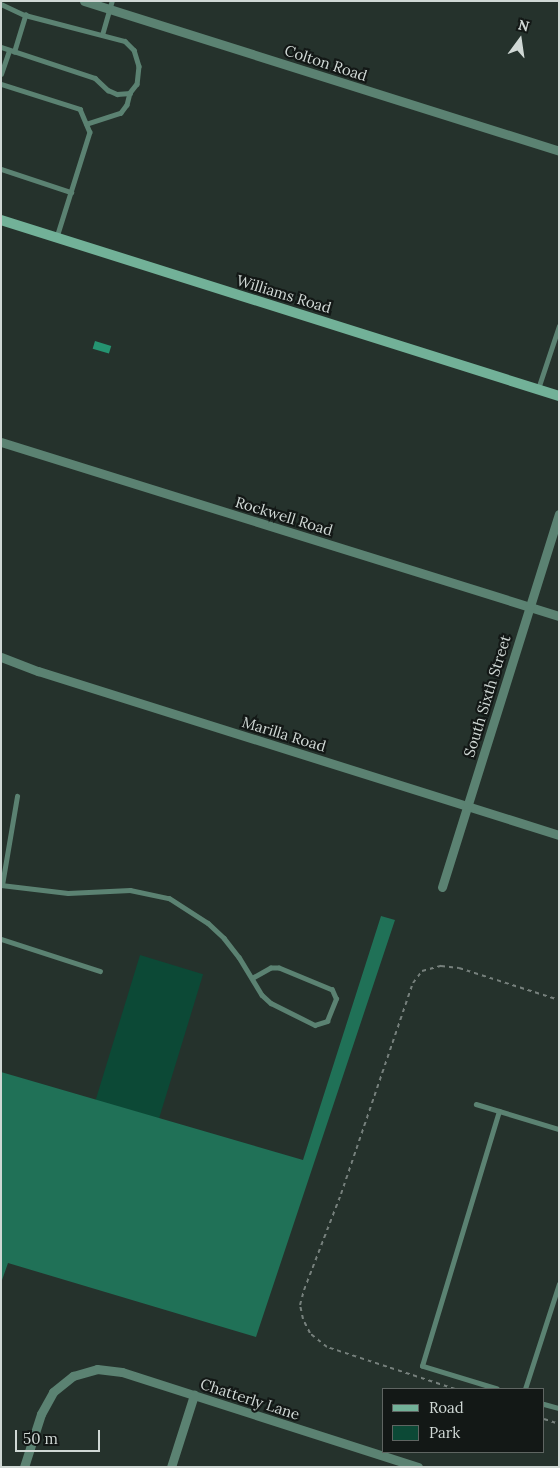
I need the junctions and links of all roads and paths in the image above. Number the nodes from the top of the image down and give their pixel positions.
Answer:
1 (84, 1) edge
2 (1, 4) edge
3 (111, 5) edge
4 (25, 15) junction
5 (102, 35) junction
6 (1, 47) edge
7 (11, 52) junction
8 (1, 74) edge
9 (1, 84) edge
10 (130, 93) junction
11 (87, 124) junction
12 (559, 152) edge
13 (1, 169) edge
14 (71, 192) junction
15 (1, 220) edge
16 (57, 237) junction
17 (559, 326) edge
18 (538, 390) junction
19 (559, 396) edge
20 (1, 442) edge
21 (559, 514) edge
22 (529, 607) junction
23 (559, 616) edge
24 (1, 658) edge
25 (17, 796) dead end
26 (467, 806) junction
27 (559, 835) edge
28 (1, 885) edge
29 (442, 887) dead end
30 (1, 939) edge
31 (100, 971) dead end
32 (253, 978) junction
33 (559, 1000) edge
34 (476, 1104) dead end
35 (499, 1111) junction
36 (559, 1129) edge
37 (559, 1284) edge
38 (452, 1388) edge
39 (494, 1388) edge
40 (525, 1388) edge
41 (194, 1395) junction
42 (545, 1404) edge
43 (559, 1408) edge
44 (545, 1418) edge
45 (559, 1424) edge
46 (24, 1467) edge
47 (171, 1467) edge
48 (418, 1467) edge

1 - 3 street, Colton Road
2 - 4 lane
3 - 5 lane
3 - 12 street, Colton Road
4 - 5 lane
4 - 7 lane
5 - 10 lane
6 - 7 lane
7 - 8 lane
7 - 10 lane
9 - 11 lane
10 - 11 lane
11 - 14 lane
13 - 14 lane
14 - 16 lane
15 - 16 main road, Williams Road
16 - 18 main road, Williams Road
17 - 18 lane
18 - 19 main road, Williams Road
20 - 22 street, Rockwell Road
21 - 22 street, South Sixth Street
22 - 23 street, Rockwell Road
22 - 26 street, South Sixth Street
24 - 26 street, Marilla Road
25 - 28 lane
26 - 27 street, Marilla Road
26 - 29 street, South Sixth Street
28 - 32 lane
30 - 31 lane
32 - 32 lane
33 - 38 path
34 - 35 lane
35 - 36 lane
35 - 39 lane
37 - 40 lane
41 - 46 street, Chatterly Lane
41 - 47 street
41 - 48 street, Chatterly Lane
42 - 43 lane
44 - 45 path

